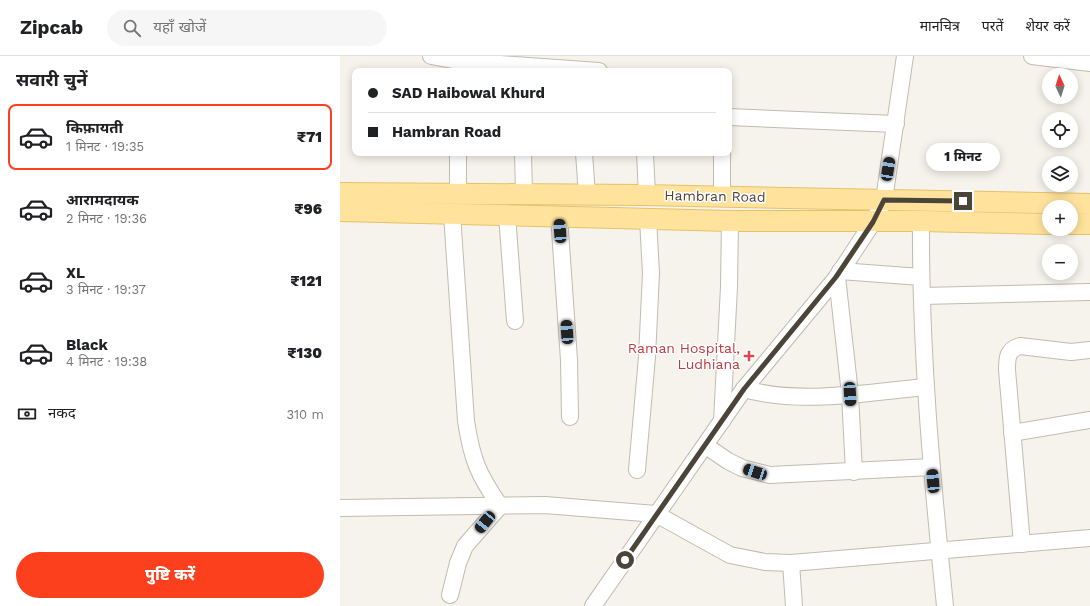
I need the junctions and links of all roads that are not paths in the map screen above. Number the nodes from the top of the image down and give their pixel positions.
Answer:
1 (432, 56) edge
2 (905, 56) edge
3 (1032, 56) edge
4 (1090, 63) edge
5 (458, 66) edge
6 (520, 68) edge
7 (732, 117) edge
8 (896, 124) junction
9 (458, 156) edge
10 (523, 156) edge
11 (584, 156) edge
12 (645, 156) edge
13 (722, 156) edge
14 (340, 193) edge
15 (458, 193) junction
16 (524, 194) junction
17 (587, 195) junction
18 (647, 195) junction
19 (722, 197) junction
20 (884, 200) junction
21 (1090, 204) edge
22 (340, 211) edge
23 (452, 214) junction
24 (507, 215) junction
25 (559, 216) junction
26 (648, 219) junction
27 (730, 221) junction
28 (921, 221) junction
29 (873, 222) junction
30 (1042, 224) edge
31 (1078, 224) edge
32 (1090, 224) edge
33 (838, 274) junction
34 (921, 278) junction
35 (1090, 292) edge
36 (922, 296) junction
37 (515, 321) dead end
38 (1090, 350) edge
39 (926, 387) junction
40 (744, 389) junction
41 (850, 394) junction
42 (570, 417) dead end
43 (1090, 420) edge
44 (722, 422) junction
45 (1012, 433) junction
46 (706, 446) junction
47 (932, 467) junction
48 (637, 470) dead end
49 (854, 472) junction
50 (500, 506) junction
51 (340, 508) edge
52 (656, 514) junction
53 (1090, 538) edge
54 (1022, 544) junction
55 (939, 551) junction
56 (791, 563) junction
57 (450, 595) dead end
58 (593, 606) edge
59 (794, 606) edge
60 (945, 606) edge

1 - 5 street
2 - 8 street
3 - 4 street
5 - 6 street
7 - 8 street
8 - 20 street
9 - 15 street
10 - 16 street
11 - 17 street
12 - 18 street
13 - 19 street
14 - 15 main road, Hambran Road
15 - 16 main road, Hambran Road
16 - 17 main road, Hambran Road
17 - 18 main road, Hambran Road
18 - 19 main road, Hambran Road
19 - 20 main road, Hambran Road
20 - 21 main road, Hambran Road
20 - 29 street
22 - 23 main road, Hambran Road
23 - 24 main road, Hambran Road
23 - 50 street
24 - 25 main road, Hambran Road
24 - 37 street
25 - 26 main road, Hambran Road
25 - 42 street
26 - 27 main road, Hambran Road
26 - 48 street
27 - 29 main road, Hambran Road
27 - 44 street
28 - 29 main road, Hambran Road
28 - 30 main road, Hambran Road
28 - 34 street
29 - 33 street
31 - 32 main road
33 - 34 street
33 - 40 street
33 - 41 street
34 - 36 street
35 - 36 street
36 - 39 street
38 - 45 street
39 - 41 street
39 - 47 street
40 - 41 street
40 - 44 street
41 - 49 street
43 - 45 street
44 - 46 street
45 - 54 street
46 - 49 street
46 - 52 street
47 - 49 street
47 - 55 street
50 - 51 street
50 - 52 street
50 - 57 street
52 - 56 street
52 - 58 street
53 - 54 street
54 - 55 street
55 - 56 street
55 - 60 street
56 - 59 street

